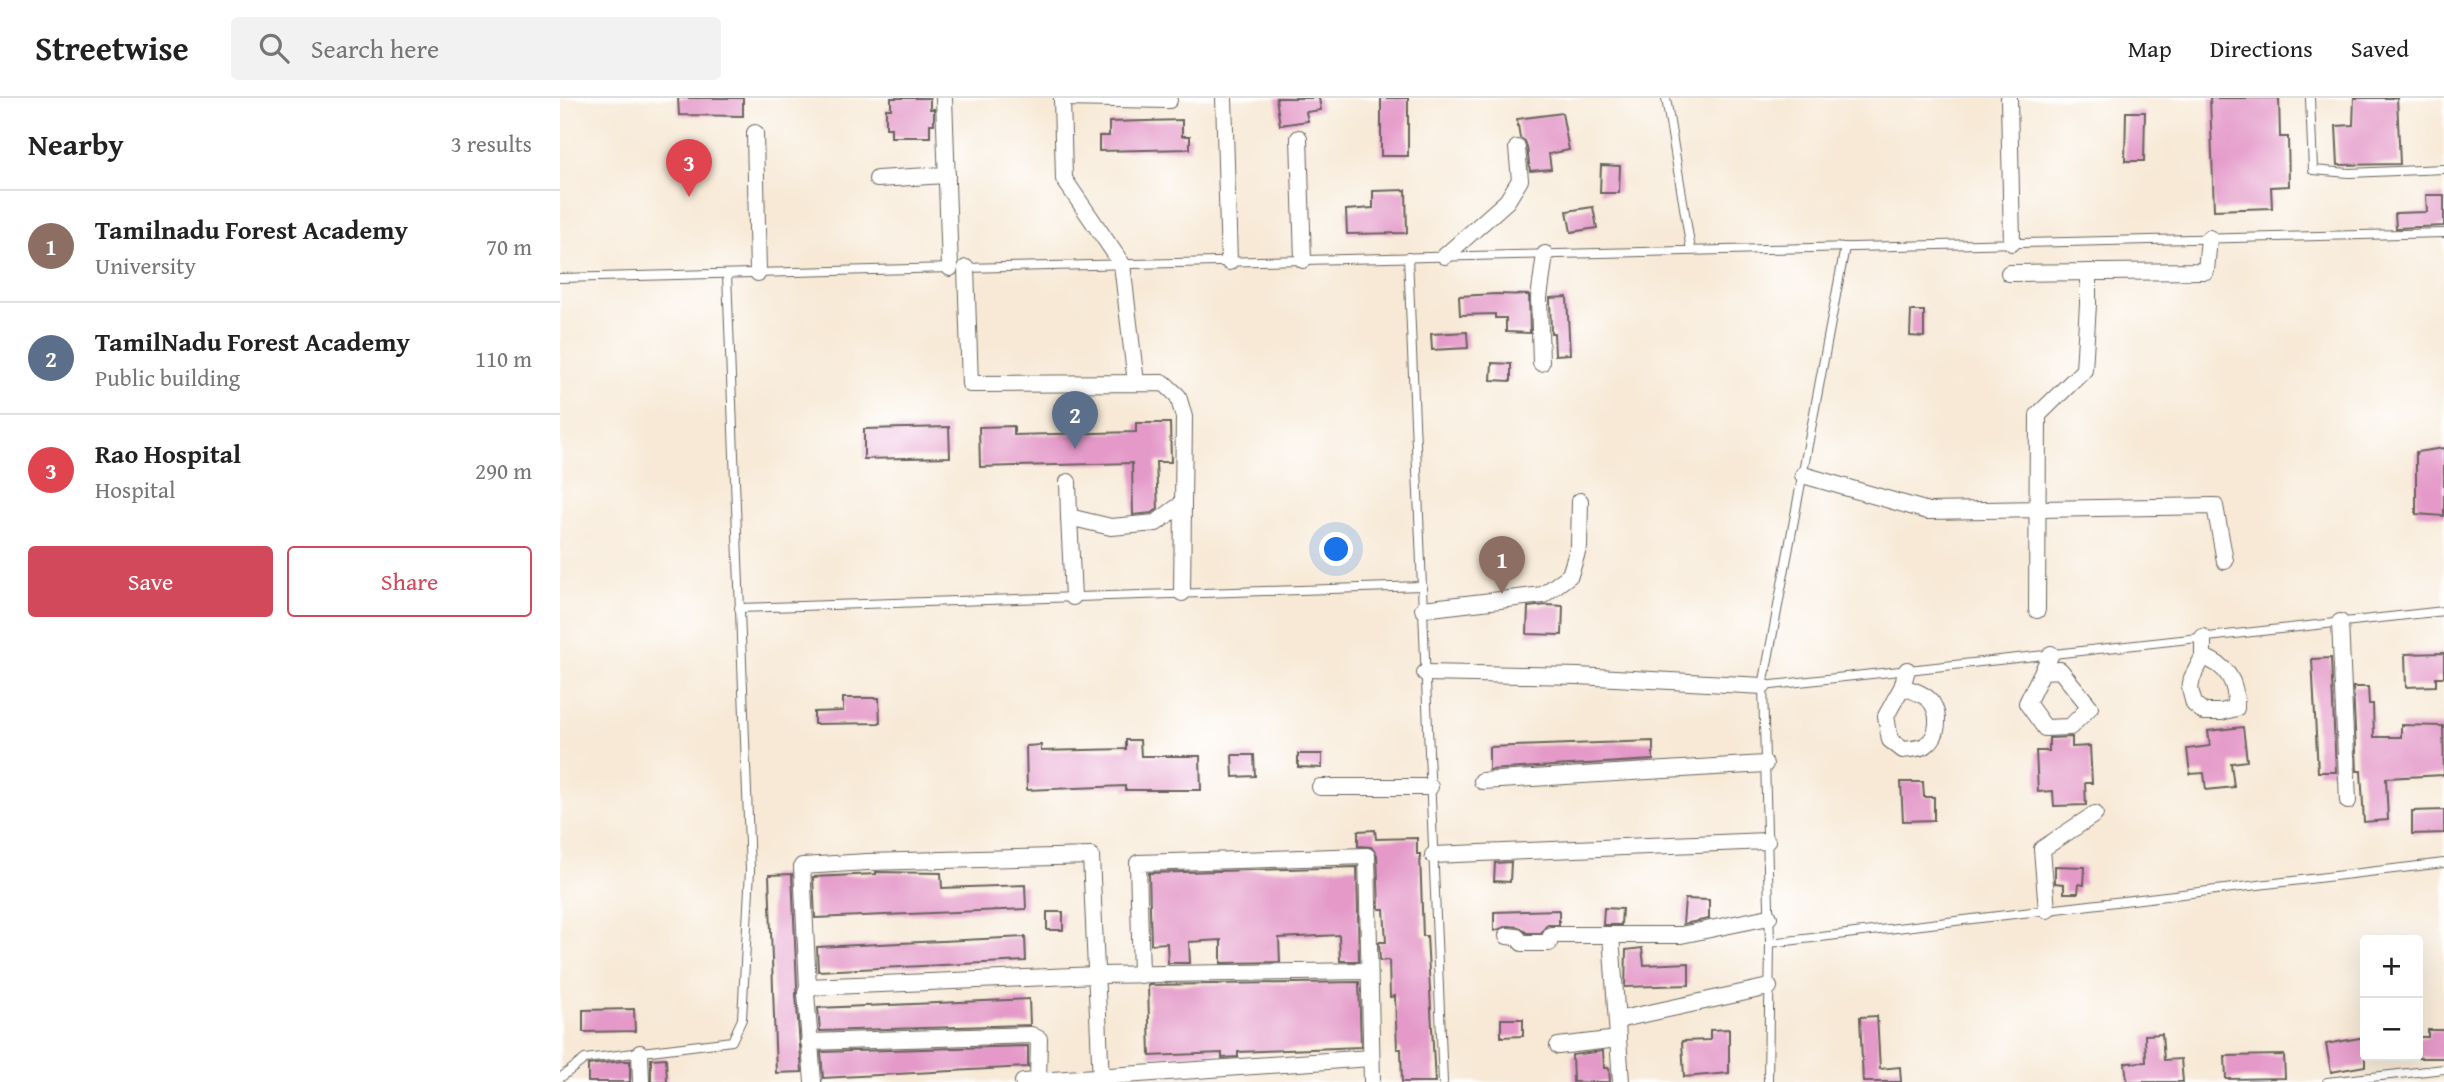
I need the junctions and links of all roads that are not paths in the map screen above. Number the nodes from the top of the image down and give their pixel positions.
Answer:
1 (944, 98) edge
2 (1062, 98) edge
3 (1224, 98) edge
4 (1666, 98) edge
5 (2009, 98) edge
6 (2310, 98) edge
7 (1169, 100) dead end
8 (755, 133) dead end
9 (1299, 138) dead end
10 (1517, 148) dead end
11 (2444, 169) edge
12 (947, 175) junction
13 (877, 179) dead end
14 (2444, 233) edge
15 (2209, 238) junction
16 (2012, 243) junction
17 (1845, 247) junction
18 (1691, 250) junction
19 (1545, 254) junction
20 (1445, 256) junction
21 (1408, 257) junction
22 (1303, 260) junction
23 (1229, 262) junction
24 (1122, 264) junction
25 (958, 268) junction
26 (2088, 272) junction
27 (758, 273) junction
28 (2009, 273) dead end
29 (727, 274) junction
30 (560, 278) edge
31 (1541, 363) dead end
32 (1136, 383) junction
33 (1803, 475) junction
34 (1068, 482) dead end
35 (1580, 501) dead end
36 (1183, 503) junction
37 (2037, 509) junction
38 (1069, 517) junction
39 (2225, 561) dead end
40 (1422, 586) junction
41 (1182, 593) junction
42 (1073, 597) junction
43 (739, 608) junction
44 (1423, 610) junction
45 (2037, 610) dead end
46 (2444, 611) edge
47 (2340, 622) junction
48 (2203, 637) junction
49 (2051, 654) junction
50 (2203, 657) dead end
51 (1907, 670) junction
52 (2044, 671) dead end
53 (1425, 673) junction
54 (1763, 685) junction
55 (1902, 687) dead end
56 (1765, 764) junction
57 (1482, 781) dead end
58 (1320, 787) dead end
59 (1430, 787) junction
60 (2348, 801) dead end
61 (2095, 814) dead end
62 (1767, 841) junction
63 (1433, 855) junction
64 (2444, 863) edge
65 (2047, 910) junction
66 (1769, 917) junction
67 (1611, 934) junction
68 (1507, 936) dead end
69 (1770, 943) junction
70 (1368, 971) junction
71 (1097, 975) junction
72 (1141, 975) junction
73 (808, 987) junction
74 (1769, 987) junction
75 (1616, 1020) junction
76 (1618, 1040) junction
77 (809, 1042) junction
78 (1558, 1046) dead end
79 (640, 1054) junction
80 (1371, 1058) junction
81 (2444, 1069) edge
82 (560, 1078) edge
83 (1101, 1079) edge
84 (1038, 1081) edge
85 (641, 1082) edge
86 (813, 1082) edge
87 (1023, 1082) edge
88 (1372, 1082) edge
89 (1443, 1082) edge
90 (1621, 1082) edge
91 (1768, 1082) edge
92 (2327, 1082) edge

1 - 12 street
2 - 7 street
2 - 24 street
3 - 23 street
4 - 18 lane
5 - 16 street
6 - 11 lane
8 - 27 street
9 - 22 street
10 - 20 street
12 - 13 street
12 - 25 street
14 - 15 lane
15 - 16 lane
15 - 26 street
16 - 17 lane
17 - 18 lane
17 - 33 lane
18 - 19 lane
19 - 20 lane
19 - 31 street
20 - 21 lane
21 - 22 lane
21 - 40 lane
22 - 23 lane
23 - 24 lane
24 - 25 lane
24 - 32 street
25 - 27 lane
25 - 32 street
26 - 28 street
26 - 37 street
27 - 29 lane
29 - 30 lane
29 - 43 lane
32 - 36 street
33 - 37 street
33 - 54 lane
34 - 38 street
35 - 44 street
36 - 38 street
36 - 41 street
37 - 39 street
37 - 45 street
38 - 42 street
40 - 41 lane
40 - 44 lane
41 - 42 lane
42 - 43 lane
43 - 79 lane
44 - 53 lane
46 - 47 lane
47 - 48 lane
47 - 60 street
48 - 49 lane
48 - 50 street
49 - 51 lane
49 - 52 street
51 - 54 lane
51 - 55 street
53 - 54 street
53 - 59 lane
54 - 56 lane
56 - 57 street
56 - 62 lane
58 - 59 street
59 - 63 lane
61 - 65 street
62 - 63 street
62 - 66 lane
63 - 89 lane
64 - 65 lane
65 - 69 lane
66 - 67 street
66 - 69 lane
67 - 68 street
67 - 75 street
69 - 74 lane
70 - 72 street
70 - 72 street
70 - 80 street
71 - 72 street
71 - 73 street
71 - 73 street
71 - 83 street
73 - 77 street
74 - 75 street
74 - 91 lane
75 - 76 street
76 - 78 street
76 - 90 street
77 - 84 street
77 - 86 street
79 - 82 lane
79 - 85 street
80 - 83 street
80 - 88 street
81 - 92 lane
83 - 84 street
84 - 87 street

